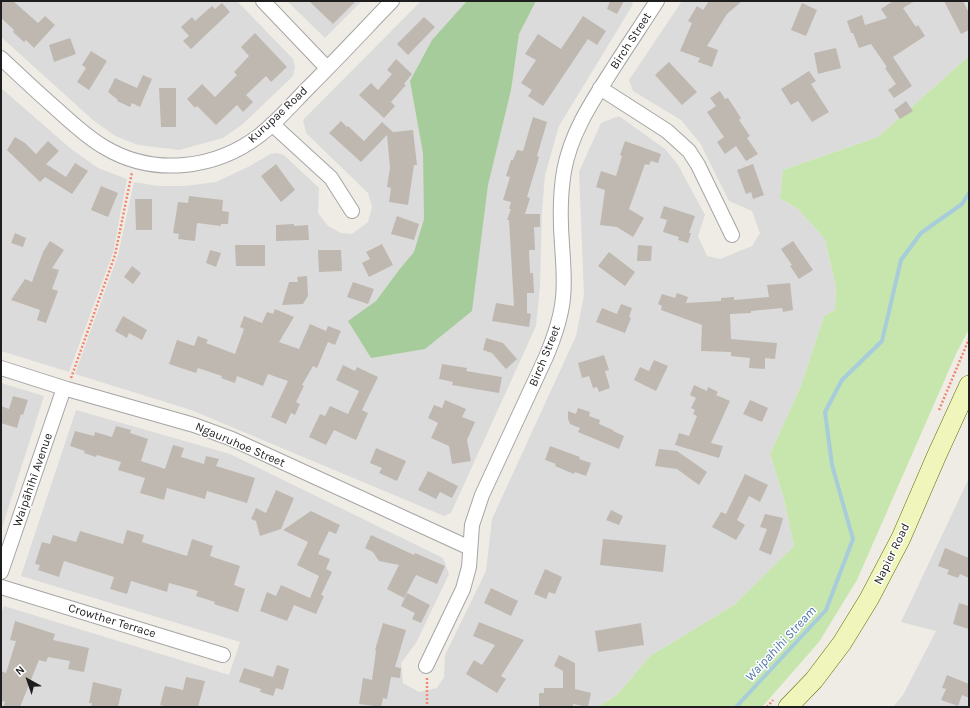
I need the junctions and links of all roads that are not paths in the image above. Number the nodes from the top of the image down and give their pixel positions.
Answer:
1 (263, 1) edge
2 (392, 1) edge
3 (657, 1) edge
4 (1, 58) edge
5 (328, 68) junction
6 (600, 88) junction
7 (272, 124) junction
8 (352, 211) dead end
9 (732, 235) dead end
10 (1, 368) edge
11 (969, 385) edge
12 (66, 388) junction
13 (470, 548) junction
14 (1, 572) edge
15 (1, 587) edge
16 (223, 655) dead end
17 (426, 666) road end
18 (783, 701) edge

1 - 5 street
2 - 5 street, Kurupae Road
3 - 6 street, Birch Street
4 - 7 street, Kurupae Road
5 - 7 street, Kurupae Road
6 - 9 street
6 - 13 street, Birch Street
7 - 8 street
10 - 12 street, Ngauruhoe Street
11 - 18 main road, Napier Road
12 - 13 street, Ngauruhoe Street
12 - 14 street, Waipāhīhī Avenue
13 - 17 street, Birch Street
15 - 16 street, Crowther Terrace

